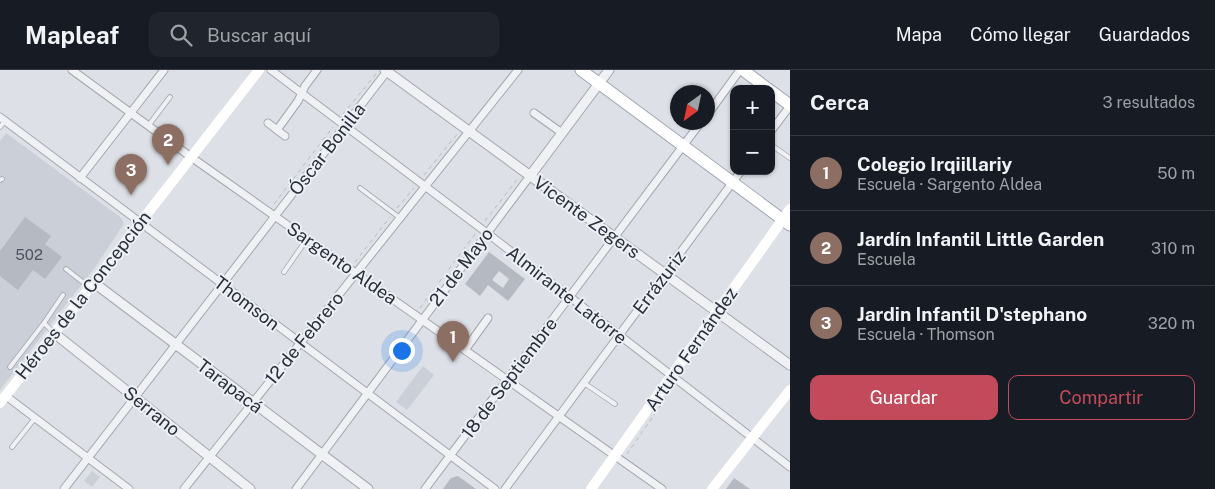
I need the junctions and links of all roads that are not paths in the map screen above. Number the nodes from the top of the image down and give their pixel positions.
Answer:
1 (164, 70) edge
2 (258, 70) edge
3 (271, 70) edge
4 (317, 70) edge
5 (518, 70) edge
6 (581, 70) edge
7 (609, 70) edge
8 (742, 70) edge
9 (75, 71) edge
10 (384, 71) edge
11 (599, 83) junction
12 (763, 85) edge
13 (302, 93) junction
14 (775, 94) edge
15 (170, 97) dead end
16 (715, 105) edge
17 (790, 105) edge
18 (130, 113) junction
19 (534, 113) dead end
20 (2, 119) edge
21 (268, 123) dead end
22 (148, 126) junction
23 (345, 126) junction
24 (0, 127) edge
25 (277, 130) junction
26 (695, 130) edge
27 (772, 130) edge
28 (469, 131) junction
29 (562, 133) junction
30 (285, 136) dead end
31 (683, 146) junction
32 (775, 148) edge
33 (191, 157) junction
34 (790, 158) edge
35 (527, 173) junction
36 (738, 175) edge
37 (80, 178) junction
38 (733, 182) junction
39 (425, 186) junction
40 (360, 188) dead end
41 (790, 209) edge
42 (275, 216) junction
43 (396, 216) junction
44 (139, 222) junction
45 (786, 222) edge
46 (487, 233) junction
47 (614, 237) junction
48 (307, 239) junction
49 (66, 269) dead end
50 (284, 272) dead end
51 (356, 273) junction
52 (665, 274) junction
53 (91, 285) junction
54 (222, 285) junction
55 (63, 295) dead end
56 (570, 297) junction
57 (717, 312) junction
58 (488, 318) dead end
59 (423, 320) junction
60 (44, 323) junction
61 (54, 332) junction
62 (620, 335) junction
63 (300, 343) junction
64 (176, 345) junction
65 (465, 350) junction
66 (790, 365) edge
67 (10, 367) dead end
68 (672, 376) junction
69 (508, 379) junction
70 (584, 383) junction
71 (790, 390) edge
72 (368, 393) junction
73 (136, 398) junction
74 (3, 399) edge
75 (253, 403) junction
76 (615, 404) dead end
77 (559, 416) junction
78 (35, 418) junction
79 (752, 438) junction
80 (12, 447) dead end
81 (322, 455) junction
82 (450, 455) junction
83 (615, 456) junction
84 (210, 457) junction
85 (89, 458) junction
86 (790, 467) edge
87 (64, 489) edge
88 (129, 489) edge
89 (184, 489) edge
90 (250, 489) edge
91 (296, 489) edge
92 (368, 489) edge
93 (425, 489) edge
94 (496, 489) edge
95 (505, 489) edge
96 (591, 489) edge
97 (662, 489) edge
98 (712, 489) edge

1 - 18 street
2 - 33 main road, Héroes de la Concepción
3 - 13 street, Almirante Latorre
4 - 13 street
5 - 28 street, 12 de Febrero
6 - 11 main road
7 - 11 street, 21 de Mayo
8 - 12 main road
8 - 16 street
9 - 18 street, Sargento Aldea
10 - 23 street, Óscar Bonilla
10 - 28 street, Vicente Zegers
11 - 29 street, 21 de Mayo
11 - 31 main road
13 - 23 street, Almirante Latorre
13 - 25 street
14 - 17 main road
15 - 22 lane
17 - 27 street
18 - 22 street, Sargento Aldea
18 - 37 street
19 - 29 street
20 - 24 lane
20 - 37 street, Thomson
21 - 25 street
22 - 33 street, Sargento Aldea
23 - 39 street, Almirante Latorre
23 - 42 street, Óscar Bonilla
25 - 30 street
26 - 31 street, 18 de Septiembre
28 - 35 street, Vicente Zegers
28 - 39 street, 12 de Febrero
29 - 35 street, 21 de Mayo
31 - 38 main road
31 - 47 street, 18 de Septiembre
32 - 34 lane
33 - 42 street, Sargento Aldea
33 - 44 main road, Héroes de la Concepción
35 - 46 street, 21 de Mayo
35 - 47 street, Vicente Zegers
36 - 38 street, Errázuriz
37 - 44 street, Thomson
38 - 45 main road
38 - 52 street, Errázuriz
39 - 43 street, 12 de Febrero
39 - 46 street, Almirante Latorre
40 - 43 lane
41 - 45 main road, Arturo Fernández
42 - 48 street, Sargento Aldea
42 - 54 street, Óscar Bonilla
43 - 51 street, 12 de Febrero
44 - 53 main road, Héroes de la Concepción
44 - 54 street, Thomson
45 - 57 main road, Arturo Fernández
46 - 56 street, Almirante Latorre
46 - 59 street, 21 de Mayo
47 - 52 street, Vicente Zegers
47 - 56 street, 18 de Septiembre
48 - 50 lane
48 - 51 street, Sargento Aldea
49 - 53 lane
51 - 59 street, Sargento Aldea
51 - 63 street, 12 de Febrero
52 - 57 street, Vicente Zegers
52 - 62 street, Errázuriz
53 - 61 main road, Héroes de la Concepción
53 - 64 street, Tarapacá
54 - 63 street, Thomson
54 - 64 street, Óscar Bonilla
55 - 60 lane
56 - 62 street, Almirante Latorre
56 - 69 street, 18 de Septiembre
57 - 66 street, Vicente Zegers
57 - 68 main road, Arturo Fernández
58 - 65 street
59 - 65 street, Sargento Aldea
59 - 72 street, 21 de Mayo
60 - 61 lane
60 - 67 lane
61 - 73 street, Serrano
61 - 74 main road, Héroes de la Concepción
62 - 68 street, Almirante Latorre
62 - 70 street, Errázuriz
63 - 72 street, Thomson
63 - 75 street, 12 de Febrero
64 - 73 street, Óscar Bonilla
64 - 75 street, Tarapacá
65 - 69 street, Sargento Aldea
68 - 79 street, Almirante Latorre
68 - 83 main road, Arturo Fernández
69 - 77 street, Sargento Aldea
69 - 82 street, 18 de Septiembre
70 - 76 lane
70 - 77 street, Errázuriz
71 - 79 main road
72 - 81 street, 21 de Mayo
72 - 82 street, Thomson
73 - 84 street, Serrano
73 - 85 street, Óscar Bonilla
74 - 78 street
75 - 81 street, Tarapacá
75 - 84 street, 12 de Febrero
77 - 83 street, Sargento Aldea
77 - 95 street, Errázuriz
78 - 80 lane
78 - 85 street
79 - 86 street, Almirante Latorre
79 - 98 main road
81 - 91 street, 21 de Mayo
81 - 92 street, Tarapacá
82 - 93 street, 18 de Septiembre
82 - 94 street, Thomson
83 - 96 main road, Arturo Fernández
83 - 97 street, Sargento Aldea
84 - 89 street, 12 de Febrero
84 - 90 street, Serrano
85 - 87 street, Óscar Bonilla
85 - 88 street

